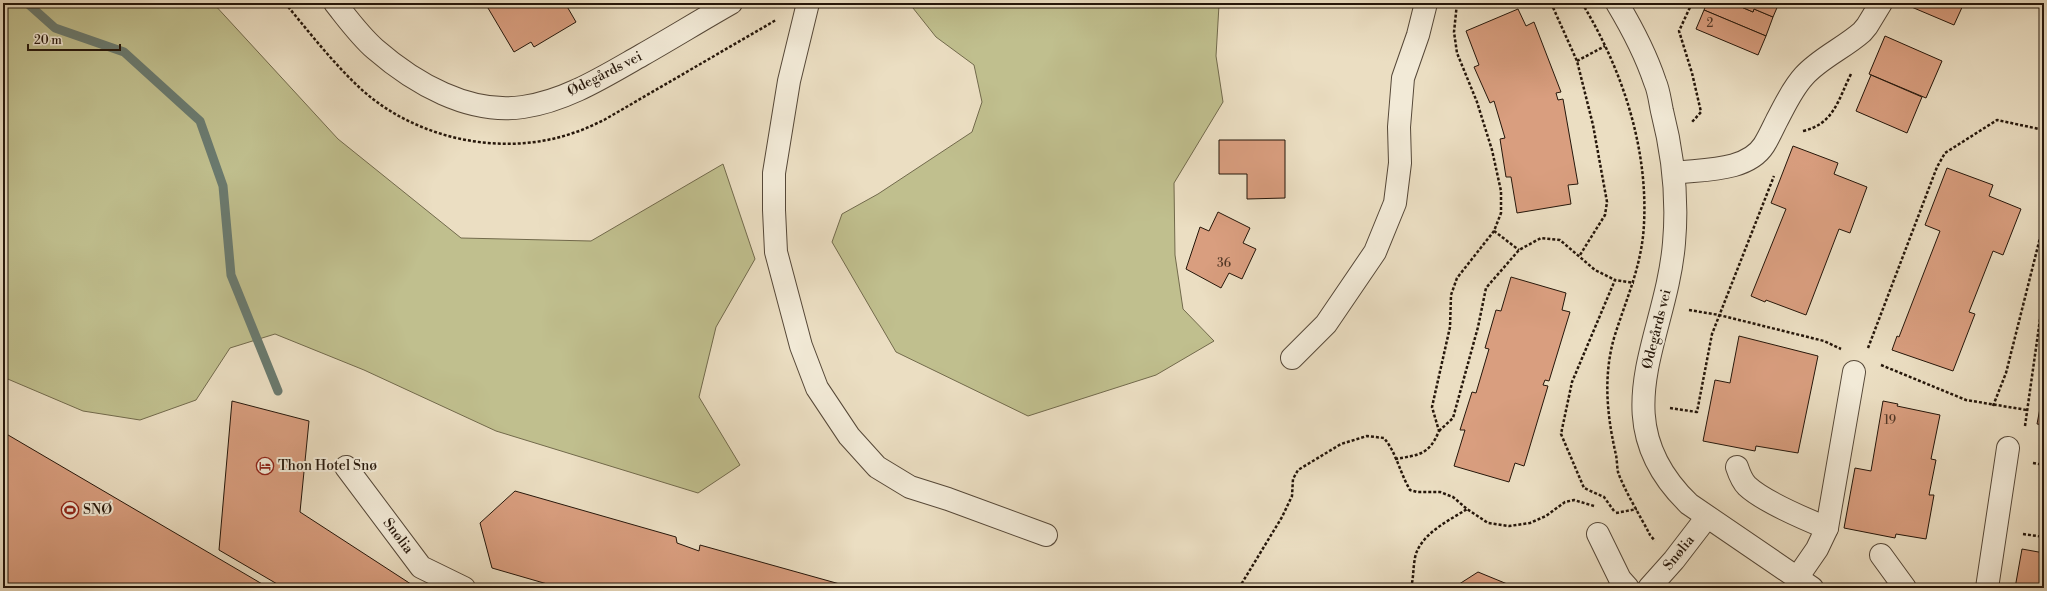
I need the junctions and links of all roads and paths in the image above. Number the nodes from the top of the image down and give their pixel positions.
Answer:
1 (335, 3) edge
2 (731, 3) edge
3 (808, 3) edge
4 (1426, 3) edge
5 (1457, 3) edge
6 (1551, 3) edge
7 (1582, 3) edge
8 (1617, 3) edge
9 (1692, 3) edge
10 (1881, 3) edge
11 (1862, 32) junction
12 (1605, 46) junction
13 (1577, 61) junction
14 (1689, 125) dead end
15 (2044, 130) edge
16 (1799, 131) dead end
17 (1775, 172) dead end
18 (1674, 173) junction
19 (2044, 222) edge
20 (1494, 231) junction
21 (1518, 250) junction
22 (1580, 255) junction
23 (1615, 280) junction
24 (1634, 283) junction
25 (2044, 291) edge
26 (1691, 310) dead end
27 (1712, 314) dead end
28 (1292, 358) dead end
29 (1854, 372) joint
30 (1993, 406) dead end
31 (1665, 408) dead end
32 (1439, 431) junction
33 (2024, 432) dead end
34 (2008, 448) dead end
35 (1395, 459) junction
36 (346, 467) dead end
37 (1737, 467) dead end
38 (1595, 506) dead end
39 (1467, 509) junction
40 (1637, 509) junction
41 (1609, 511) dead end
42 (1616, 513) junction
43 (1707, 517) junction
44 (1827, 528) junction
45 (1598, 534) dead end
46 (1046, 535) dead end
47 (2044, 537) edge
48 (1994, 542) junction
49 (1881, 555) dead end
50 (1674, 560) junction
51 (1412, 583) dead end
52 (1804, 583) edge
53 (464, 588) edge
54 (1239, 588) edge
55 (1628, 588) edge
56 (1649, 588) edge
57 (1905, 588) edge
58 (1986, 588) edge

1 - 2 street, Ødegårds vei
3 - 46 street
4 - 28 street
5 - 20 path
6 - 13 path
7 - 12 path
8 - 18 street, Ødegårds vei
9 - 14 path
10 - 11 street
11 - 16 path
11 - 18 street
12 - 13 path
12 - 24 path
13 - 22 path
15 - 29 path
17 - 31 path
18 - 43 street, Ødegårds vei
19 - 30 path
20 - 21 path
20 - 32 path
21 - 22 path
21 - 32 path
22 - 23 path
23 - 24 path
23 - 42 path
24 - 40 path
25 - 33 path
26 - 27 path
29 - 44 street
32 - 35 path
34 - 48 street
35 - 39 path
35 - 54 path
36 - 53 street, Snølia
37 - 44 street
38 - 39 path
39 - 51 path
40 - 42 path
40 - 50 path
41 - 42 path
43 - 50 street, Snølia
43 - 52 street, Ødegårds vei
44 - 52 street
45 - 55 street
47 - 48 path
48 - 58 street
49 - 57 street
50 - 56 street, Snølia

